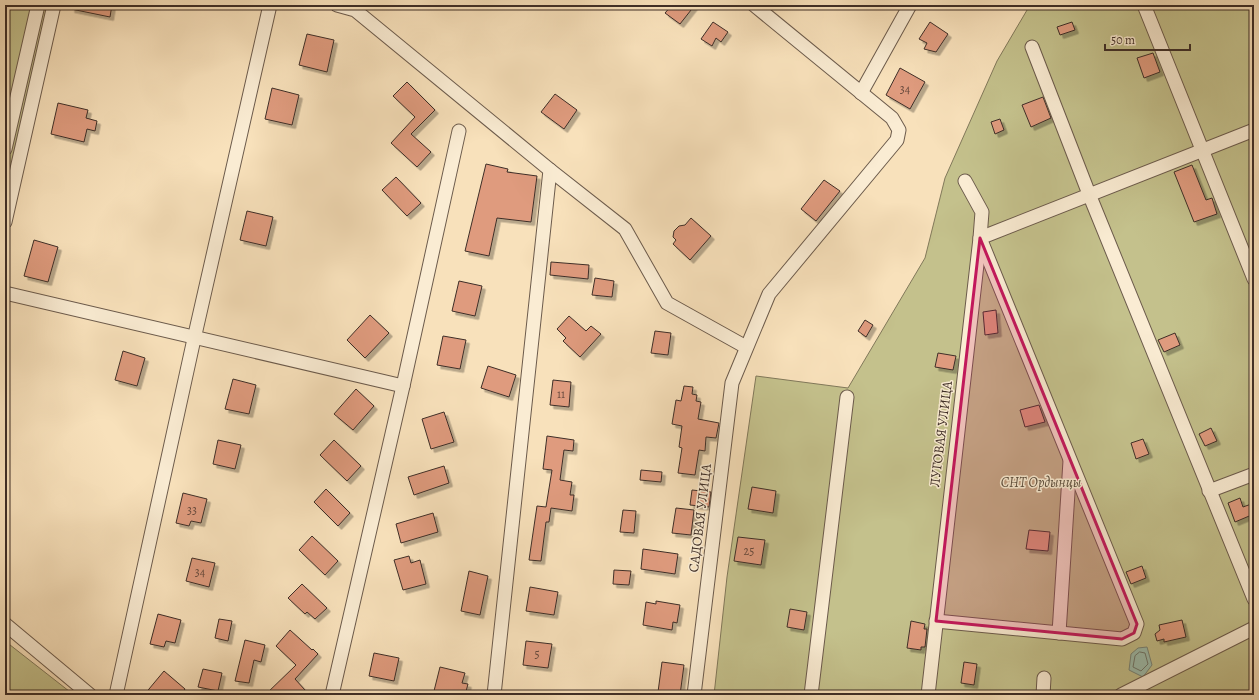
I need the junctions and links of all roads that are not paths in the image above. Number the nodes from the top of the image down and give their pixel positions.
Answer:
1 (38, 5) edge
2 (54, 5) edge
3 (270, 5) edge
4 (337, 5) edge
5 (754, 5) edge
6 (910, 5) edge
7 (1144, 5) edge
8 (1032, 47) dead end
9 (861, 93) junction
10 (1254, 130) edge
11 (459, 131) dead end
12 (5, 149) edge
13 (1202, 152) junction
14 (550, 170) junction
15 (965, 181) dead end
16 (1089, 194) junction
17 (5, 222) edge
18 (980, 238) junction
19 (1254, 279) edge
20 (5, 294) edge
21 (194, 339) junction
22 (746, 347) junction
23 (403, 386) junction
24 (846, 397) dead end
25 (1070, 458) junction
26 (1254, 474) edge
27 (1209, 491) junction
28 (1254, 600) edge
29 (936, 622) junction
30 (5, 624) edge
31 (1254, 628) edge
32 (1059, 633) junction
33 (1044, 678) dead end
34 (90, 695) edge
35 (116, 695) edge
36 (332, 695) edge
37 (494, 695) edge
38 (694, 695) edge
39 (811, 695) edge
40 (928, 695) edge
41 (1043, 695) edge
42 (1121, 695) edge

1 - 12 street
2 - 17 street
3 - 21 street
4 - 14 street
5 - 9 street, САДОВАЯ УЛИЦА
6 - 9 street
7 - 13 street
8 - 16 street
9 - 22 street, САДОВАЯ УЛИЦА
10 - 13 street
11 - 23 street
13 - 16 street
13 - 19 street
14 - 22 street
14 - 37 street
15 - 18 street, ЛУГОВАЯ УЛИЦА
16 - 18 street
16 - 27 street
18 - 25 street
18 - 29 street, ЛУГОВАЯ УЛИЦА
20 - 21 street
21 - 23 street
21 - 35 street
22 - 38 street, САДОВАЯ УЛИЦА
23 - 36 street
24 - 39 street
25 - 32 street
25 - 32 street
26 - 27 street
27 - 28 street
29 - 32 street
29 - 40 street, ЛУГОВАЯ УЛИЦА
30 - 34 street
31 - 42 street
33 - 41 street

